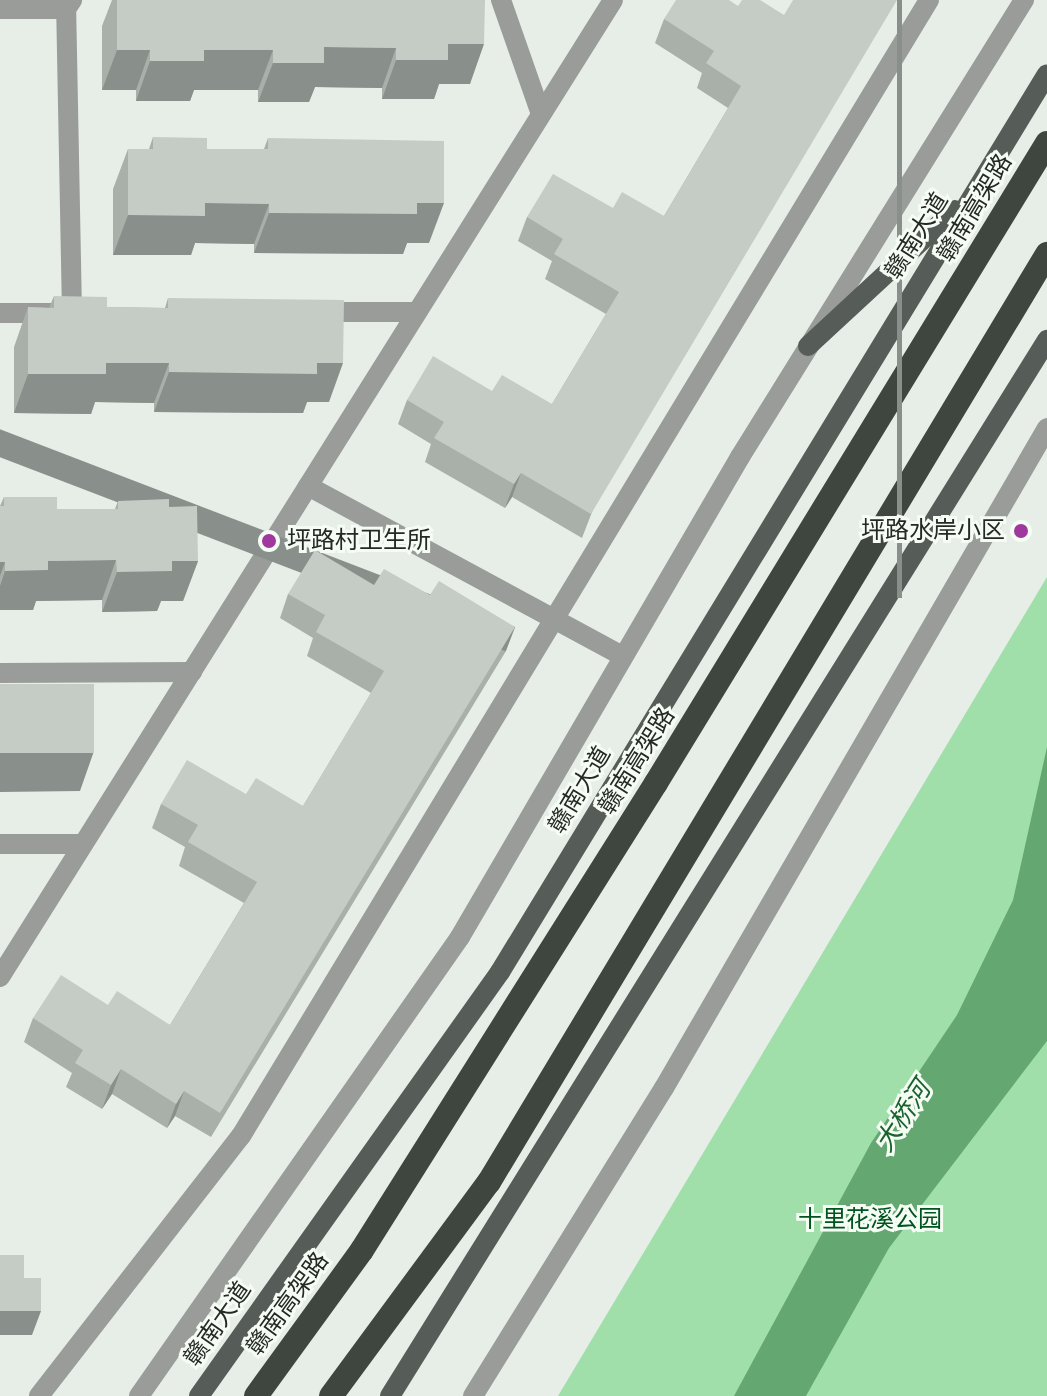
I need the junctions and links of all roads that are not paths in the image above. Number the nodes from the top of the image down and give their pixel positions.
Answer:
1 (501, 0) edge
2 (613, 0) edge
3 (929, 0) edge
4 (1024, 0) edge
5 (69, 5) edge
6 (0, 9) edge
7 (1047, 74) edge
8 (541, 114) junction
9 (1047, 143) edge
10 (975, 191) junction
11 (1047, 254) edge
12 (292, 312) edge
13 (417, 312) junction
14 (0, 313) edge
15 (1047, 340) edge
16 (808, 346) junction
17 (1047, 428) edge
18 (308, 486) junction
19 (556, 617) junction
20 (623, 656) junction
21 (192, 672) junction
22 (0, 673) edge
23 (0, 844) edge
24 (83, 844) junction
25 (0, 977) edge
26 (39, 1396) edge
27 (139, 1396) edge
28 (199, 1396) edge
29 (256, 1396) edge
30 (331, 1396) edge
31 (390, 1396) edge
32 (473, 1396) edge

1 - 8 street
2 - 8 street
3 - 19 street
4 - 16 street
5 - 6 street
5 - 14 street
7 - 10 main road, 赣南大道
8 - 13 street
9 - 29 highway, 赣南高架路, bridge
10 - 16 main road
10 - 28 main road, 赣南大道
11 - 30 highway, bridge
12 - 13 street
13 - 18 street
15 - 31 main road
16 - 20 street
17 - 32 street
18 - 19 street
18 - 21 street
19 - 20 street
19 - 26 street
20 - 27 street
21 - 22 street
21 - 24 street
23 - 24 street
24 - 25 street

